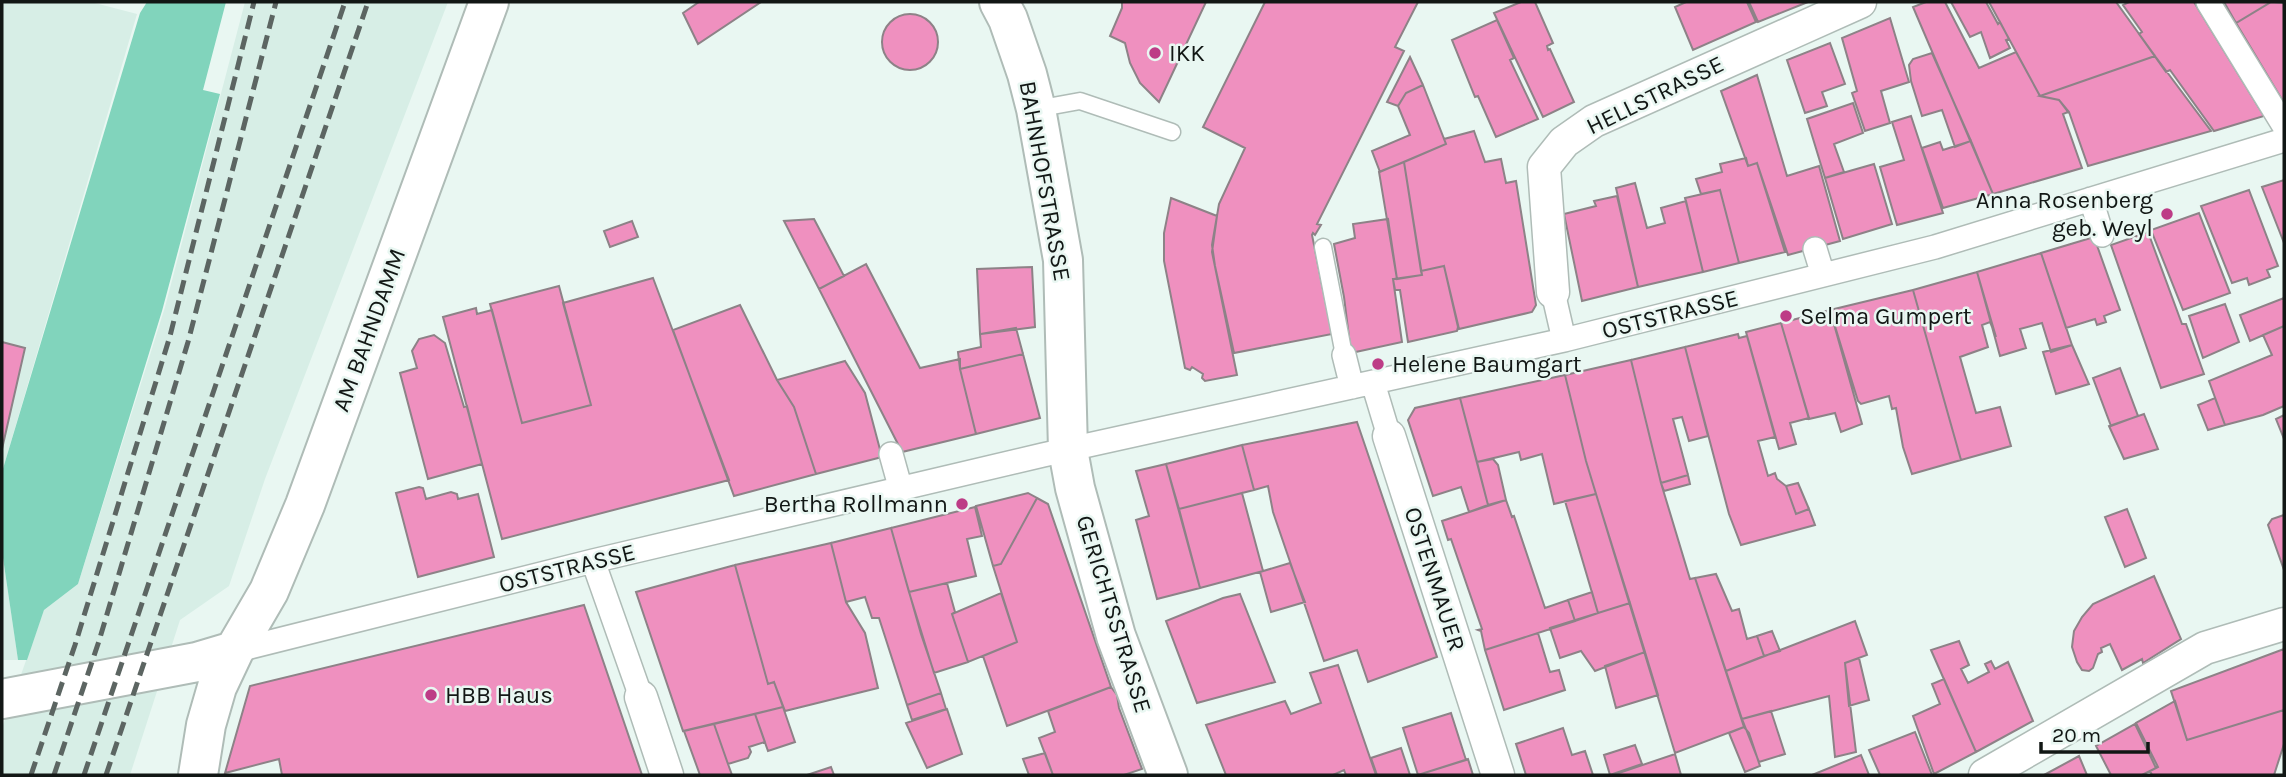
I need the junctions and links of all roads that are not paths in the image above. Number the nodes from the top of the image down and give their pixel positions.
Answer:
1 (489, 2) edge
2 (999, 2) edge
3 (1860, 2) edge
4 (2208, 2) edge
5 (1036, 109) junction
6 (2284, 126) edge
7 (1172, 132) dead end
8 (2284, 140) edge
9 (2091, 199) junction
10 (2102, 235) dead end
11 (1323, 247) dead end
12 (1815, 249) dead end
13 (1823, 275) junction
14 (1553, 292) joint
15 (1564, 340) junction
16 (1344, 355) joint
17 (1362, 385) junction
18 (1389, 436) joint
19 (1068, 450) junction
20 (891, 454) dead end
21 (901, 490) junction
22 (593, 561) junction
23 (2284, 624) edge
24 (234, 651) junction
25 (641, 697) joint
26 (2, 699) edge
27 (198, 775) edge
28 (667, 775) edge
29 (1168, 775) edge
30 (1498, 775) edge
31 (1985, 775) edge

1 - 24 street, AM BAHNDAMM
2 - 5 street, BAHNHOFSTRASSE
3 - 14 street, HELLSTRASSE
4 - 6 street
5 - 7 lane
5 - 19 street, BAHNHOFSTRASSE
8 - 9 street, OSTSTRASSE
9 - 10 street
9 - 13 street, OSTSTRASSE
11 - 16 lane
12 - 13 street
13 - 15 street, OSTSTRASSE
14 - 15 street, HELLSTRASSE
15 - 17 street, OSTSTRASSE
16 - 17 street
17 - 18 street, OSTENMAUER
17 - 19 street, OSTSTRASSE
18 - 30 street, OSTENMAUER
19 - 21 street, OSTSTRASSE
19 - 29 street, GERICHTSSTRASSE
20 - 21 street
21 - 22 street, OSTSTRASSE
22 - 24 street, OSTSTRASSE
22 - 25 street
23 - 31 street
24 - 26 street
24 - 27 street, AM BAHNDAMM
25 - 28 street

